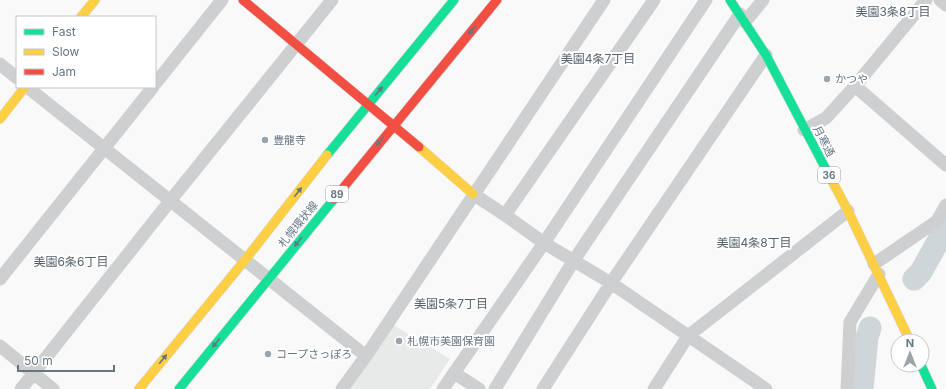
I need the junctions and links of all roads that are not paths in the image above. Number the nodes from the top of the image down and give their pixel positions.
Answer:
1 (95, 0) edge
2 (222, 0) edge
3 (243, 0) edge
4 (332, 0) edge
5 (454, 0) edge
6 (497, 0) edge
7 (604, 0) edge
8 (654, 0) edge
9 (706, 0) edge
10 (730, 0) edge
11 (763, 0) edge
12 (926, 0) edge
13 (940, 0) edge
14 (946, 5) edge
15 (82, 16) edge
16 (743, 18) junction
17 (296, 45) junction
18 (766, 55) junction
19 (0, 64) edge
20 (16, 77) edge
21 (156, 83) edge
22 (855, 86) junction
23 (25, 88) edge
24 (27, 88) edge
25 (152, 88) edge
26 (368, 104) junction
27 (0, 119) edge
28 (394, 125) junction
29 (804, 130) junction
30 (104, 148) junction
31 (946, 165) edge
32 (473, 194) junction
33 (170, 201) junction
34 (946, 205) edge
35 (848, 211) junction
36 (505, 215) junction
37 (544, 243) junction
38 (245, 260) junction
39 (574, 260) junction
40 (876, 269) junction
41 (269, 278) junction
42 (0, 279) edge
43 (611, 283) junction
44 (906, 333) edge
45 (688, 336) junction
46 (0, 346) edge
47 (366, 356) junction
48 (33, 373) junction
49 (454, 373) junction
50 (925, 373) edge
51 (20, 389) edge
52 (53, 389) edge
53 (139, 389) edge
54 (179, 389) edge
55 (342, 389) edge
56 (443, 389) edge
57 (479, 389) edge
58 (495, 389) edge
59 (543, 389) edge
60 (654, 389) edge
61 (766, 389) edge
62 (848, 389) edge
63 (932, 389) edge

1 - 15 main road
2 - 21 street
3 - 17 main road
4 - 17 street
26 -> 5 main road, 札幌環状線
6 -> 28 main road, 札幌環状線 / 89
7 - 32 street
8 - 36 street
9 - 37 street
10 - 16 main road, 月寒通 / 36
11 - 16 street
12 - 22 street
13 - 14 street
16 - 18 main road, 月寒通 / 36
16 - 39 street
17 - 26 main road
17 - 33 street
18 - 29 main road, 月寒通 / 36
18 - 43 street
19 - 20 street
22 - 29 street
22 - 31 street
23 - 27 main road
24 - 30 street
25 - 30 street
26 - 28 main road
38 -> 26 main road, 札幌環状線
28 - 32 main road
28 -> 41 main road, 札幌環状線 / 89
29 - 35 main road, 月寒通 / 36
30 - 33 street
30 - 42 street
32 - 36 street
32 - 47 street
33 - 38 street
33 - 48 street
34 - 40 street
35 - 40 main road, 月寒通 / 36
35 - 45 street
36 - 37 street
37 - 39 street
37 - 49 street
38 - 41 street
53 -> 38 main road, 札幌環状線
39 - 43 street
39 - 58 street
40 - 44 main road, 月寒通 / 36
40 - 62 street
41 - 47 street
41 -> 54 main road, 札幌環状線 / 89
43 - 45 street
43 - 59 street
45 - 60 street
45 - 61 street
46 - 48 street
47 - 55 street
48 - 51 street
48 - 52 street
49 - 56 street
49 - 57 street
50 - 63 main road

